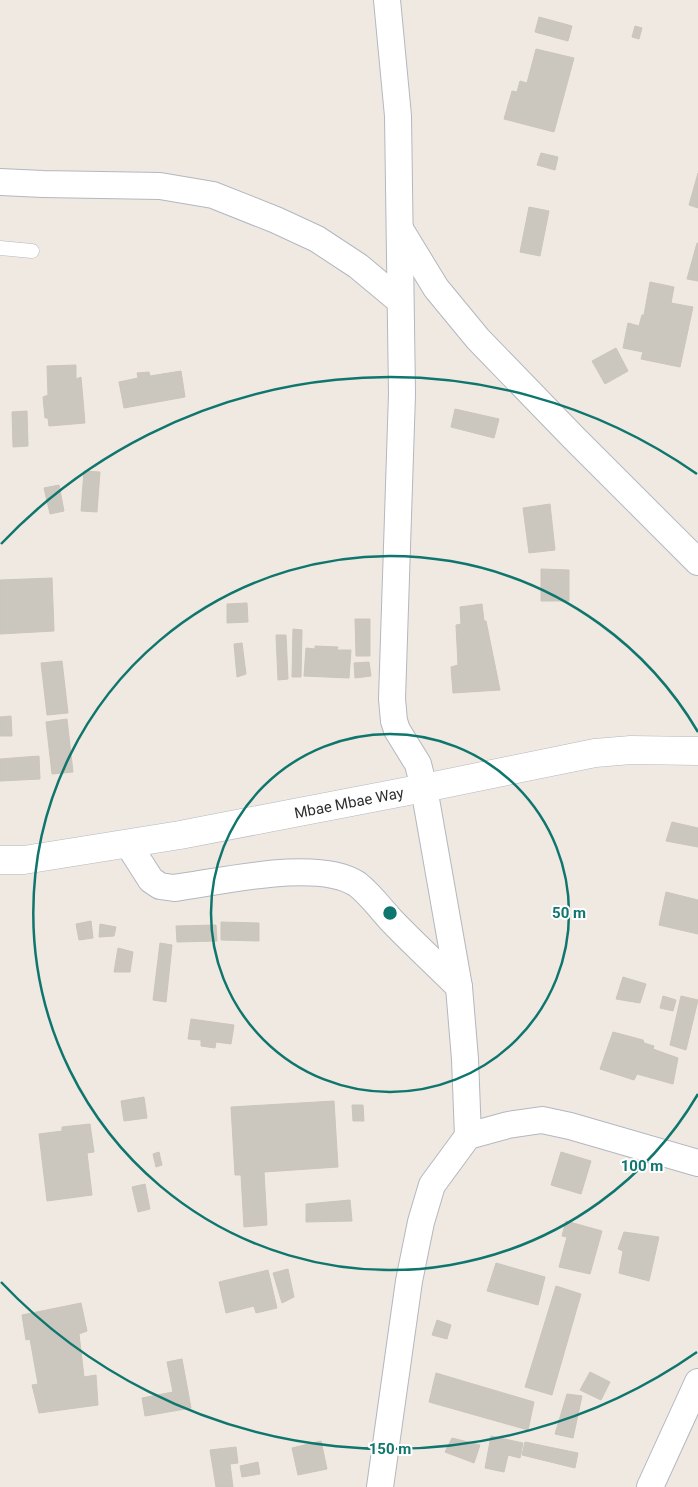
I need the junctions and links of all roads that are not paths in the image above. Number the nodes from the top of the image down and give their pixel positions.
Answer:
1 (387, 0) edge
2 (0, 182) edge
3 (399, 229) junction
4 (0, 248) edge
5 (32, 252) dead end
6 (400, 301) junction
7 (698, 562) edge
8 (698, 751) edge
9 (424, 788) junction
10 (128, 844) junction
11 (0, 860) edge
12 (459, 987) junction
13 (468, 1136) junction
14 (698, 1163) edge
15 (698, 1382) edge
16 (380, 1487) edge
17 (650, 1487) edge

1 - 3 street
2 - 6 street
3 - 6 street
3 - 7 street
4 - 5 lane
6 - 9 street
8 - 9 street, Mbae Mbae Way
9 - 10 street, Mbae Mbae Way
9 - 12 street
10 - 11 street, Mbae Mbae Way
10 - 12 street
12 - 13 street
13 - 14 street
13 - 16 street
15 - 17 street

